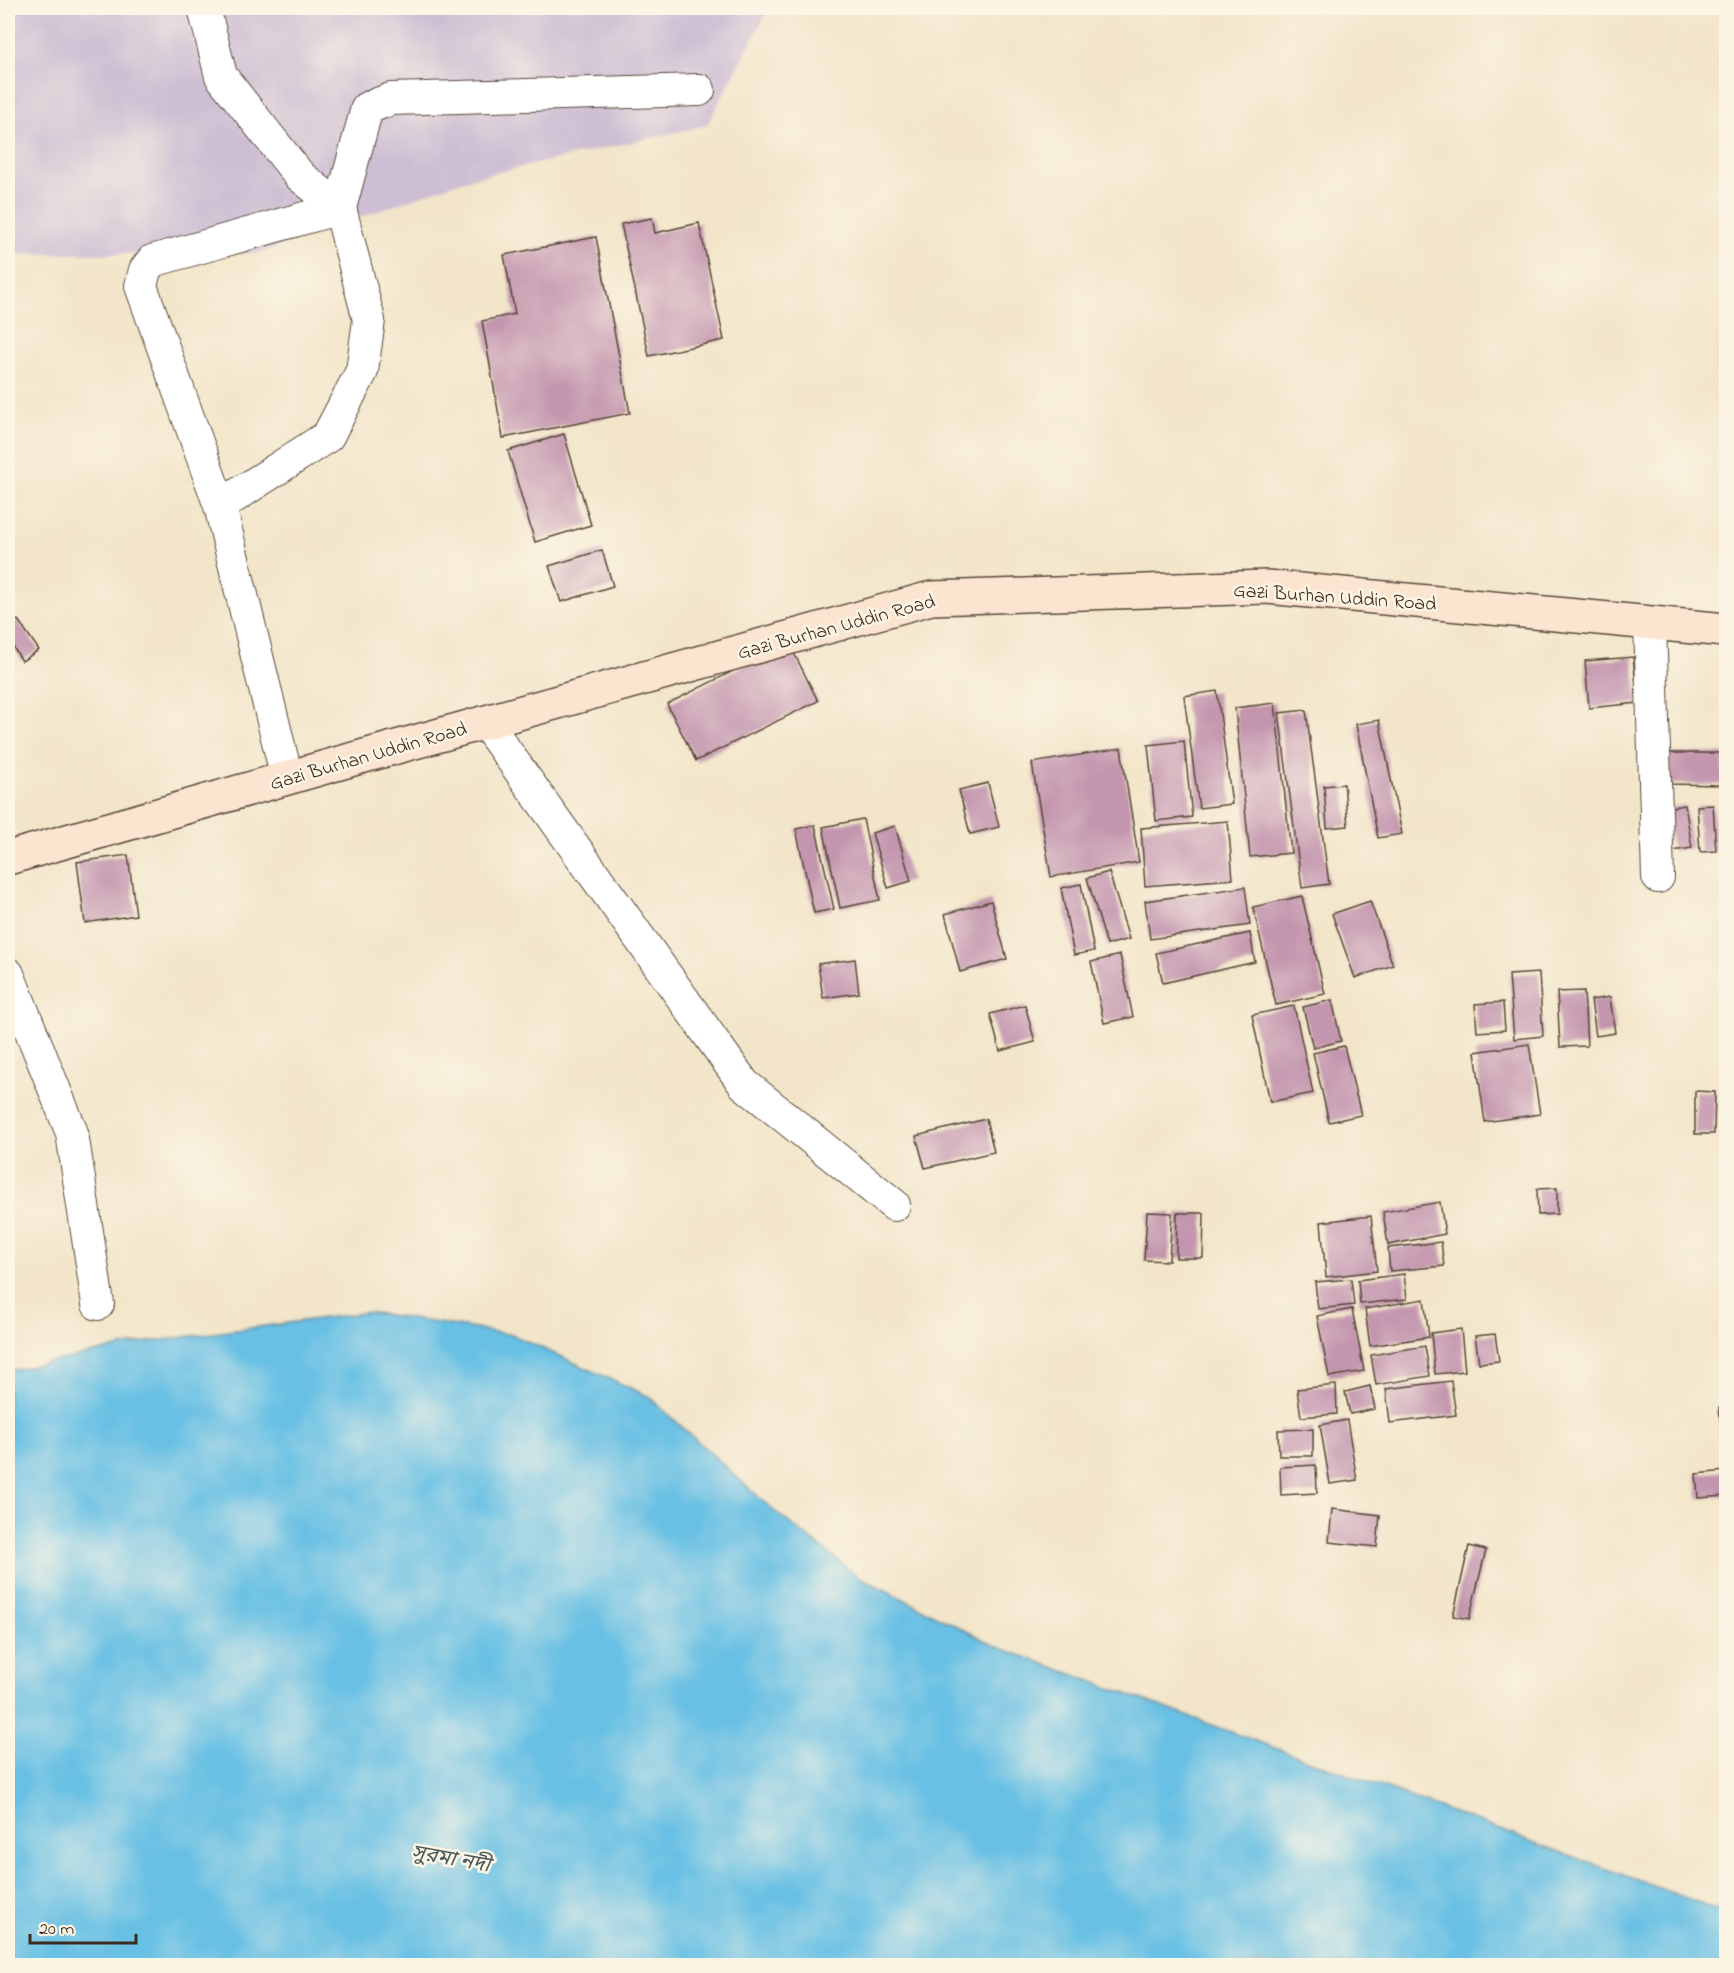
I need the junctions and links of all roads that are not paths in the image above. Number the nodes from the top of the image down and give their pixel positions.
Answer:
1 (204, 8) edge
2 (699, 90) dead end
3 (340, 208) junction
4 (220, 506) junction
5 (1650, 623) junction
6 (1726, 630) edge
7 (485, 722) junction
8 (287, 778) junction
9 (8, 858) edge
10 (1658, 877) dead end
11 (8, 974) edge
12 (894, 1205) dead end
13 (98, 1304) dead end

1 - 3 street
2 - 3 street
3 - 4 street
3 - 4 street
4 - 8 street
5 - 6 street, Gazi Burhan Uddin Road
5 - 7 street, Gazi Burhan Uddin Road
5 - 10 street
7 - 8 street, Gazi Burhan Uddin Road
7 - 12 street
8 - 9 street, Gazi Burhan Uddin Road
11 - 13 street

